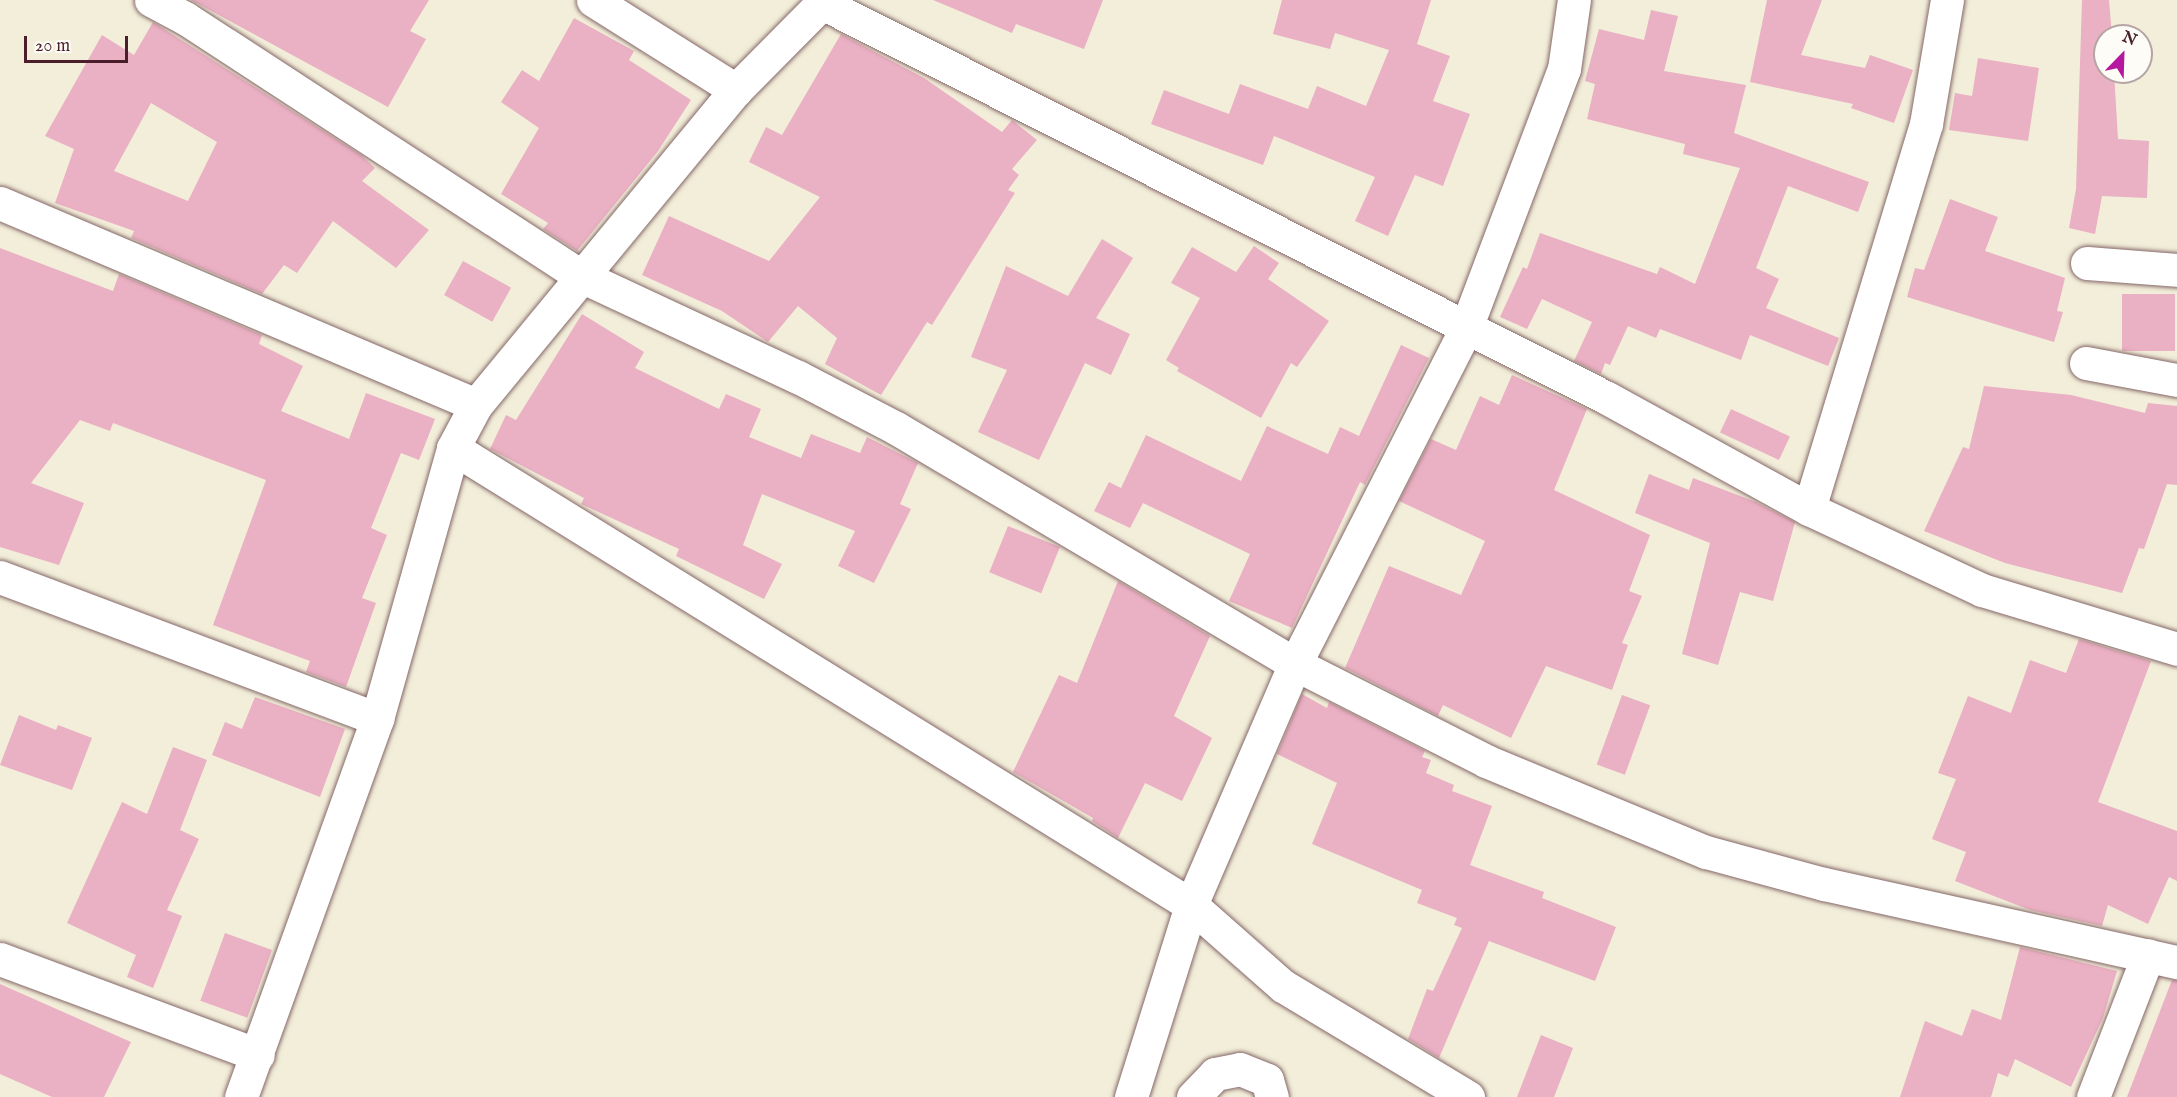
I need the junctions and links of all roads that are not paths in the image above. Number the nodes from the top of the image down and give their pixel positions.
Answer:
1 (151, 0) edge
2 (593, 0) edge
3 (1574, 0) edge
4 (1947, 0) edge
5 (823, 2) edge
6 (735, 90) junction
7 (0, 203) edge
8 (2087, 263) dead end
9 (2177, 270) edge
10 (581, 276) junction
11 (1466, 328) junction
12 (2086, 363) dead end
13 (2177, 380) edge
14 (476, 405) junction
15 (453, 448) junction
16 (1809, 509) junction
17 (0, 577) edge
18 (2177, 649) edge
19 (1295, 664) junction
20 (376, 720) junction
21 (1191, 905) junction
22 (0, 959) edge
23 (2162, 959) edge
24 (258, 1055) junction
25 (241, 1097) edge
26 (1131, 1097) edge
27 (1193, 1097) edge
28 (1272, 1097) edge
29 (1468, 1097) edge
30 (2093, 1097) edge

1 - 10 street
2 - 6 street
3 - 11 street
4 - 16 street
5 - 6 street
5 - 11 street
6 - 10 street
7 - 14 street
8 - 9 street
10 - 14 street
10 - 19 street
11 - 16 street
11 - 19 street
12 - 13 street
14 - 15 street
15 - 20 street
15 - 21 street
16 - 18 street
17 - 20 street
19 - 21 street
19 - 23 street
20 - 24 street
21 - 26 street
21 - 29 street
22 - 24 street
23 - 30 street
24 - 25 street
27 - 28 street

